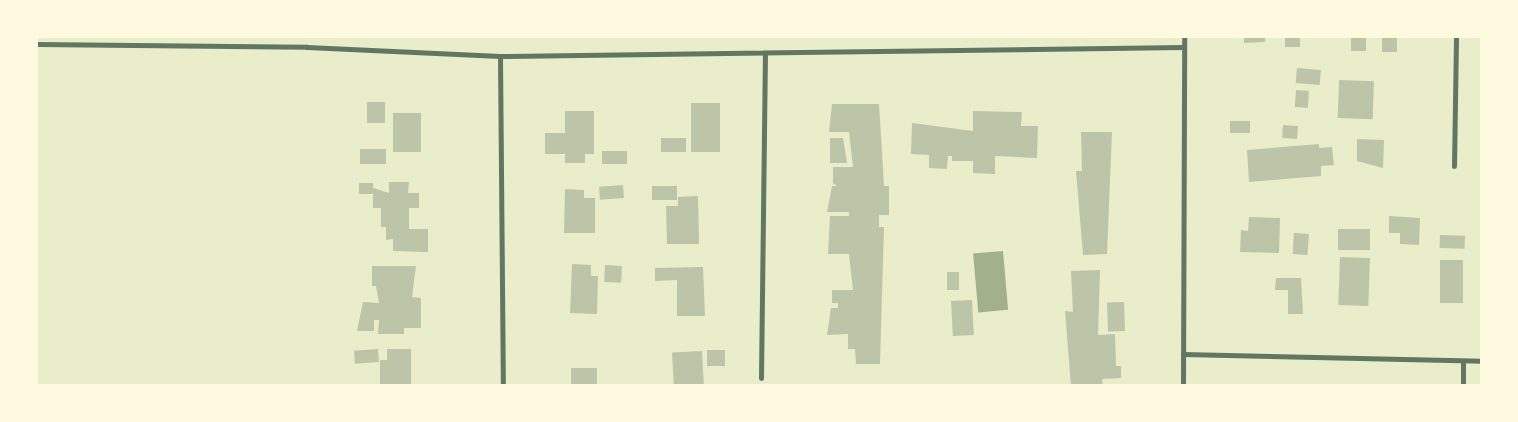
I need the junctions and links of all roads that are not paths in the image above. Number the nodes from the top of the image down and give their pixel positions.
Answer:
1 (1184, 36) edge
2 (1456, 36) edge
3 (36, 44) edge
4 (1184, 47) junction
5 (765, 55) junction
6 (500, 56) junction
7 (1454, 166) dead end
8 (1183, 354) junction
9 (1463, 361) junction
10 (1482, 361) edge
11 (762, 378) dead end
12 (503, 386) edge
13 (1183, 386) edge
14 (1463, 386) edge

1 - 4 street
2 - 7 street
3 - 6 street
4 - 5 street
4 - 8 street
5 - 6 street
5 - 11 street
6 - 12 street
8 - 9 street
8 - 13 street
9 - 10 street
9 - 14 street

